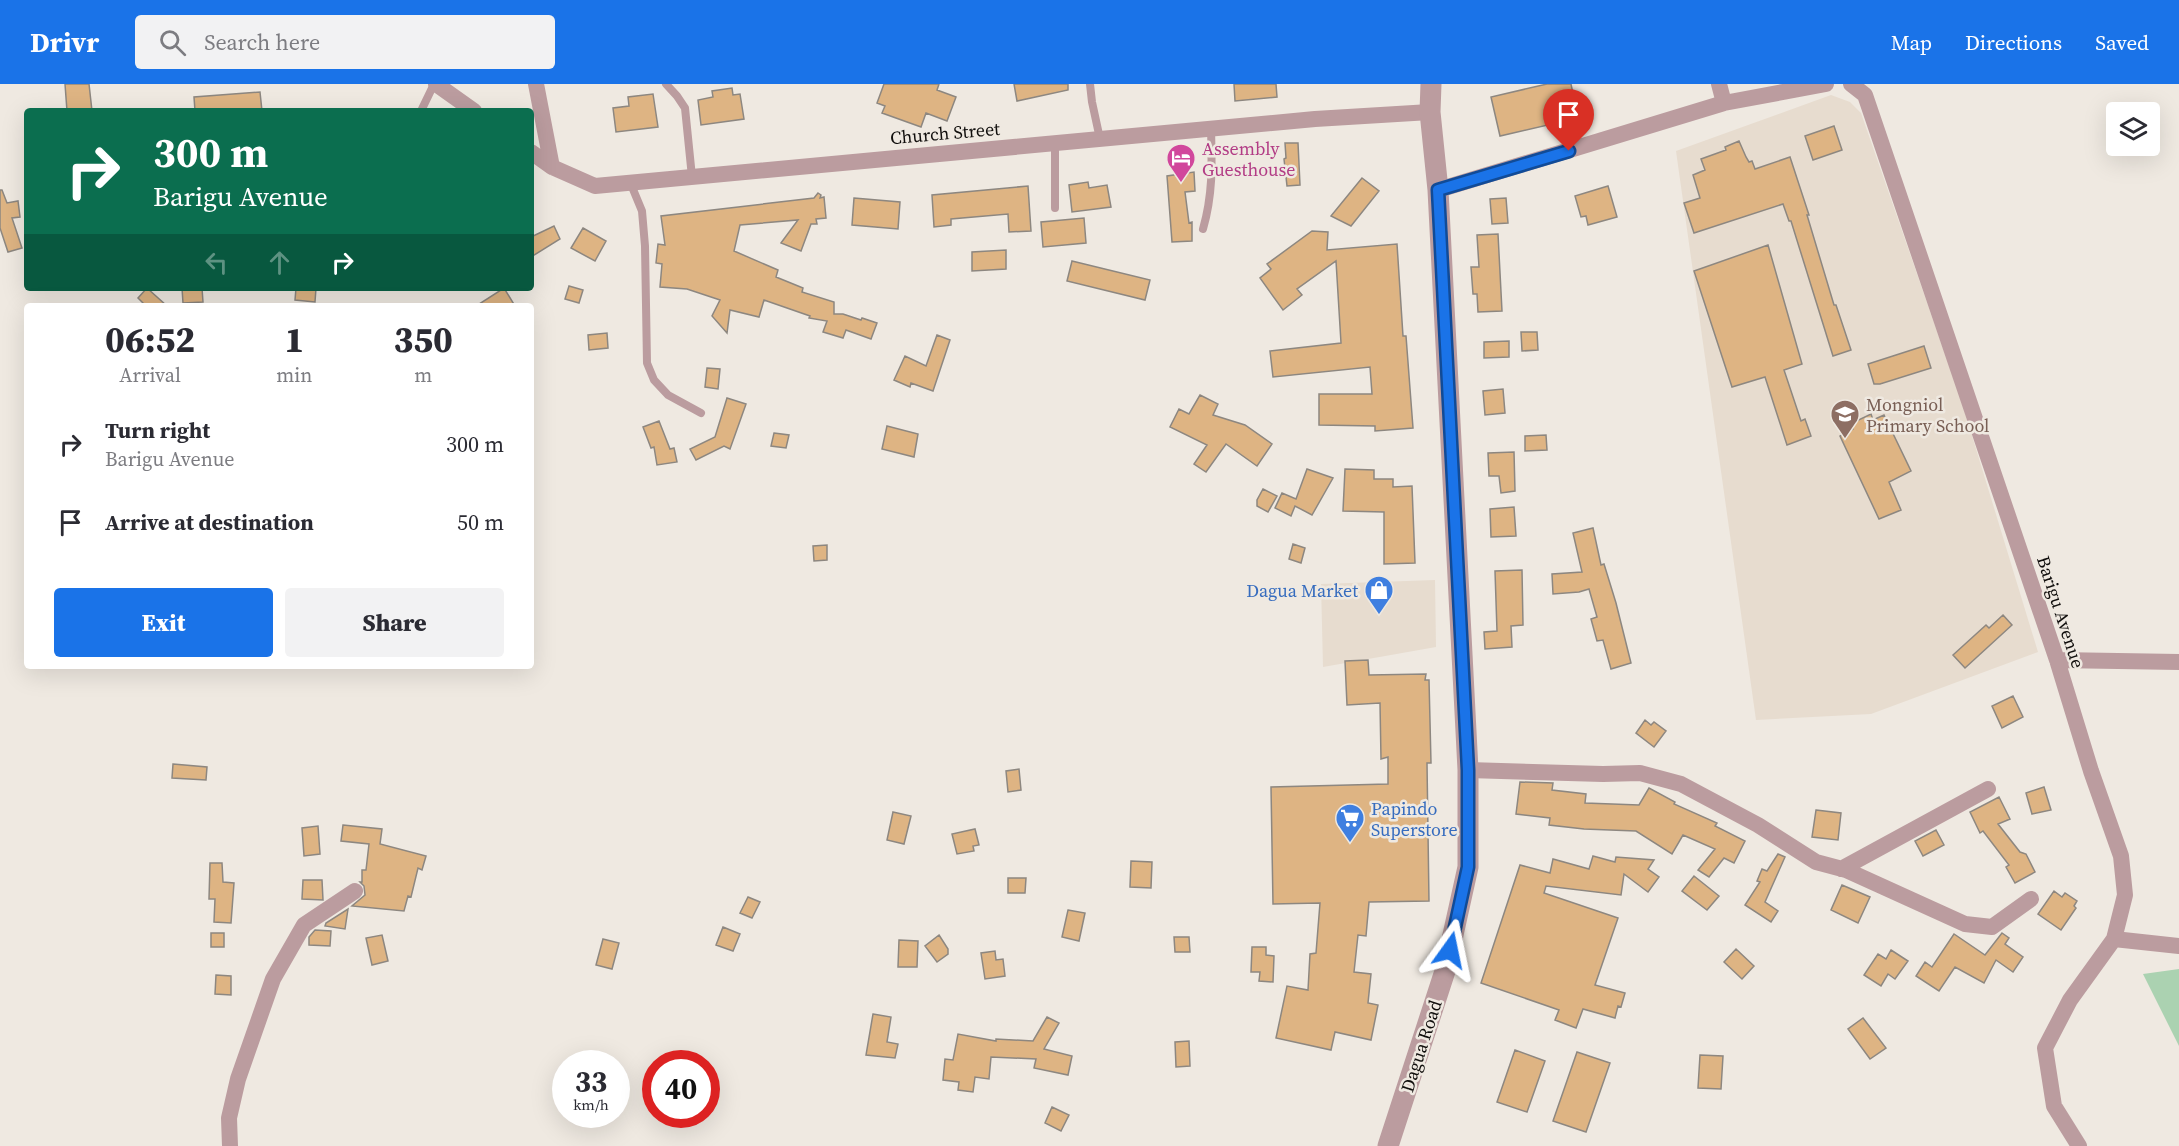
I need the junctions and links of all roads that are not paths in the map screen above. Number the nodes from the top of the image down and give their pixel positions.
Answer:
1 (435, 84) edge
2 (536, 84) edge
3 (666, 84) edge
4 (1090, 84) edge
5 (1431, 84) edge
6 (1719, 84) edge
7 (1826, 84) edge
8 (1851, 84) edge
9 (1724, 102) junction
10 (423, 108) edge
11 (470, 108) edge
12 (1430, 112) junction
13 (1211, 129) junction
14 (1100, 139) junction
15 (1055, 143) junction
16 (534, 154) edge
17 (552, 166) junction
18 (692, 177) junction
19 (630, 182) junction
20 (1438, 190) junction
21 (1055, 208) dead end
22 (1203, 229) dead end
23 (701, 413) dead end
24 (2057, 660) junction
25 (2179, 662) edge
26 (1468, 770) junction
27 (1988, 789) dead end
28 (1841, 869) junction
29 (355, 891) dead end
30 (2031, 900) dead end
31 (2114, 939) junction
32 (2179, 946) edge
33 (230, 1146) edge
34 (1388, 1146) edge
35 (2079, 1146) edge

1 - 10 lane
1 - 11 street
2 - 17 street
3 - 18 lane
4 - 14 lane
5 - 12 street, Dagua Road
6 - 9 street
7 - 9 street
8 - 24 street, Barigu Avenue
9 - 20 street
12 - 13 street, Church Street
12 - 20 street, Dagua Road
13 - 14 street, Church Street
13 - 22 lane
14 - 15 street, Church Street
15 - 18 street, Church Street
15 - 21 lane
16 - 17 street, Church Street
17 - 19 street, Church Street
18 - 19 street, Church Street
19 - 23 lane
20 - 26 street, Dagua Road
24 - 25 street
24 - 31 street, Barigu Avenue
26 - 28 street
26 - 34 street, Dagua Road
27 - 28 street
28 - 30 street
29 - 33 street
31 - 32 street
31 - 35 street, Barigu Avenue

